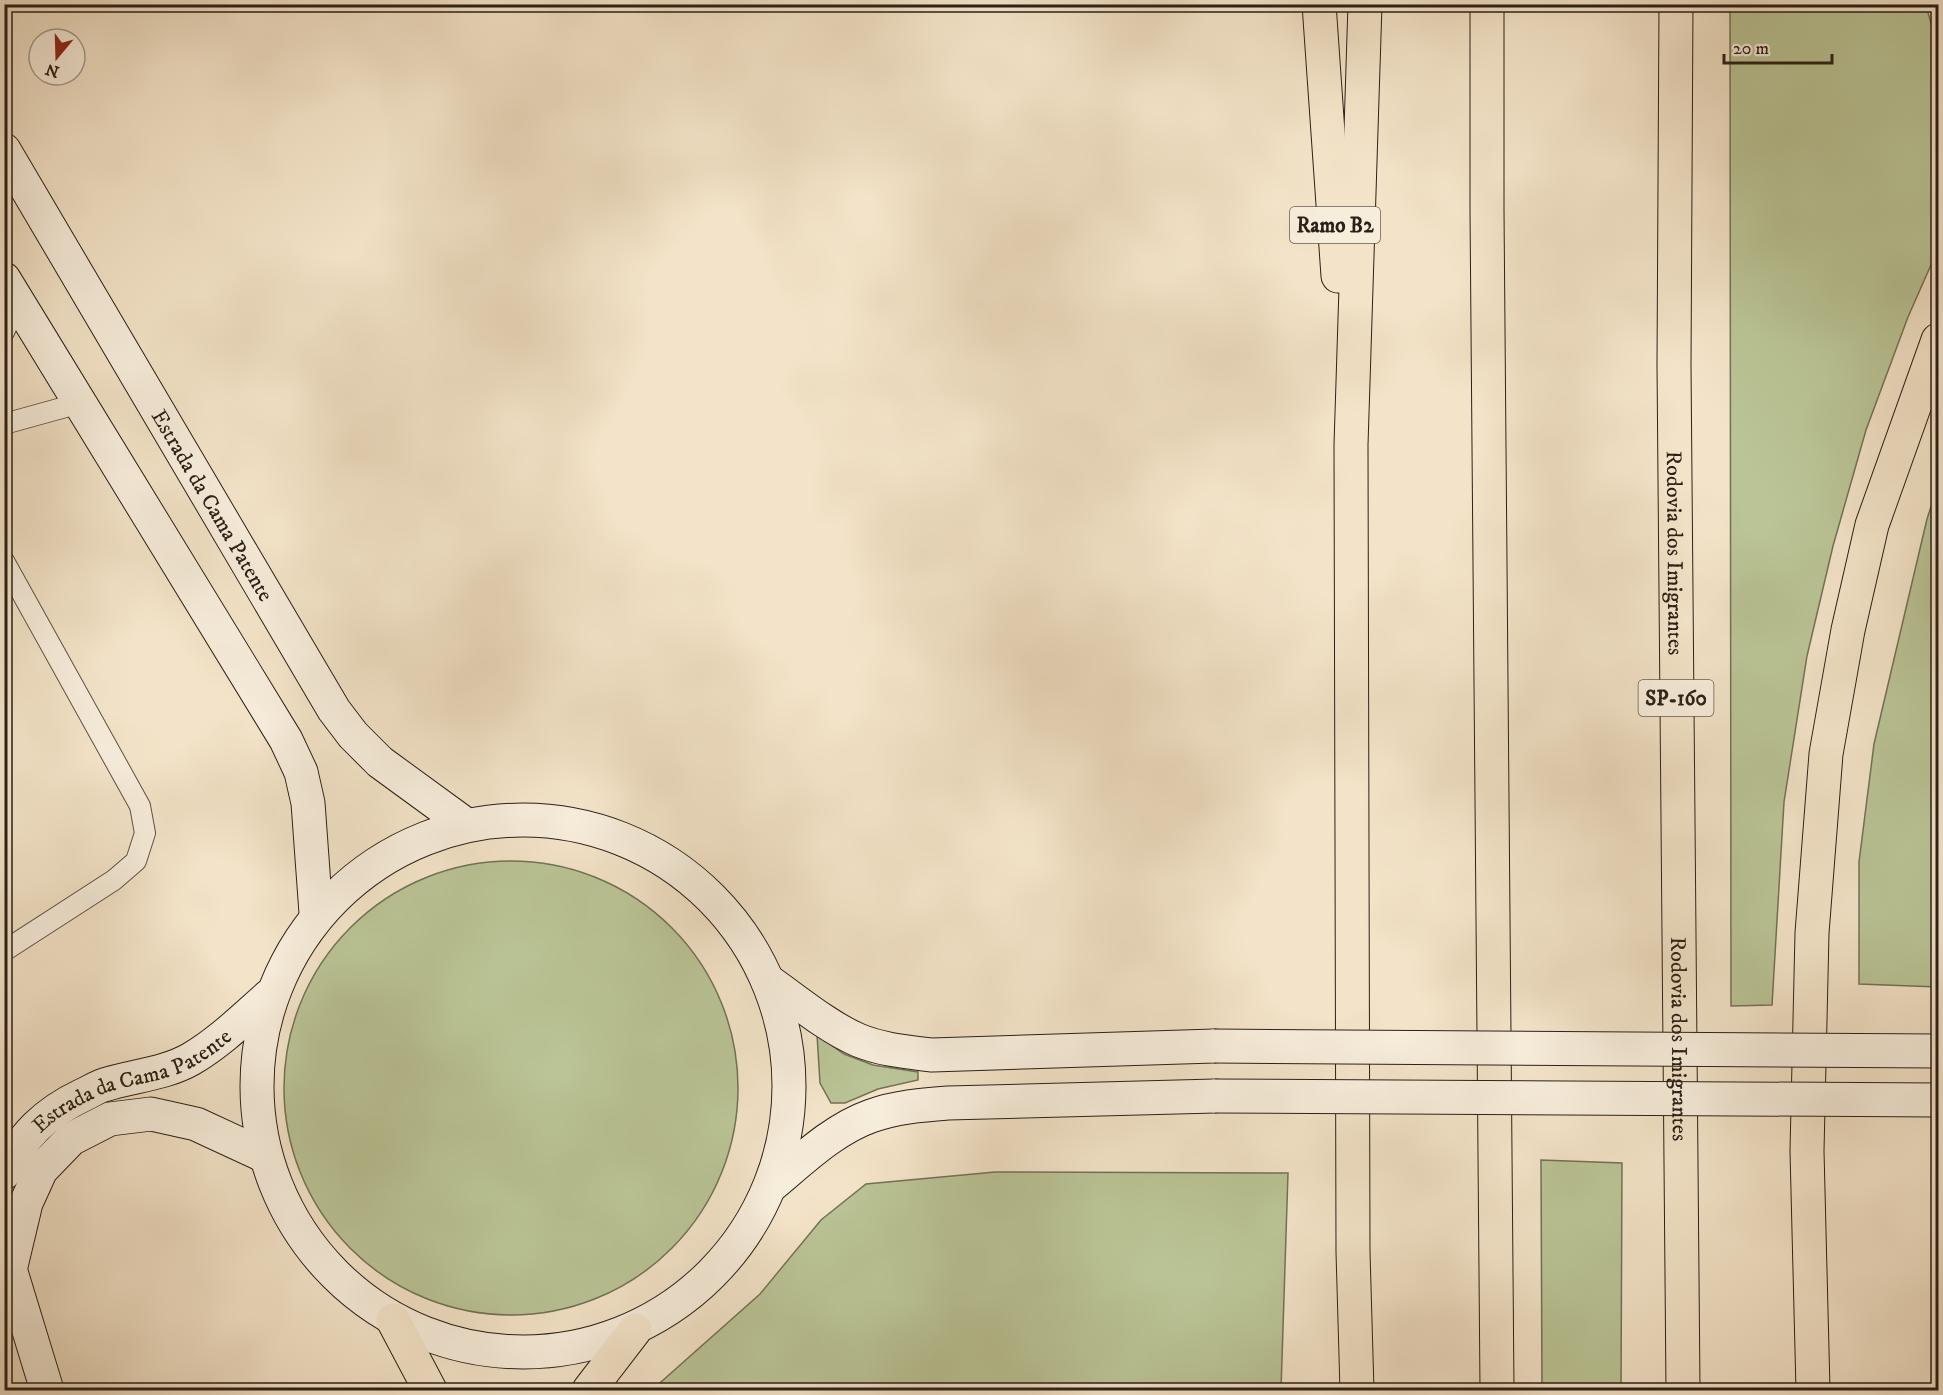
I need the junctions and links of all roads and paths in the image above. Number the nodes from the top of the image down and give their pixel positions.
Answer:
1 (1319, 4) edge
2 (1365, 4) edge
3 (1487, 4) edge
4 (1676, 4) edge
5 (4, 150) edge
6 (11, 291) edge
7 (4, 332) edge
8 (1938, 340) edge
9 (80, 403) junction
10 (4, 424) edge
11 (1352, 445) junction
12 (4, 561) edge
13 (465, 824) junction
14 (316, 913) junction
15 (4, 951) edge
16 (771, 984) junction
17 (269, 996) junction
18 (1938, 1051) edge
19 (1938, 1100) edge
20 (263, 1155) junction
21 (4, 1173) edge
22 (773, 1184) junction
23 (8, 1258) edge
24 (393, 1320) junction
25 (635, 1330) junction
26 (48, 1390) edge
27 (430, 1390) edge
28 (589, 1390) edge
29 (1357, 1390) edge
30 (1497, 1390) edge
31 (1683, 1390) edge
32 (1813, 1390) edge

1 - 11 highway, Ramo B2
2 - 11 highway
3 - 30 highway
4 - 31 highway, Rodovia dos Imigrantes / SP-160
5 - 13 main road, Estrada da Cama Patente
6 - 7 lane
6 - 9 main road
8 - 32 highway
9 - 10 lane
9 - 14 main road
11 - 29 highway
12 - 15 lane
13 - 14 main road
13 - 16 main road
14 - 17 main road
16 - 18 main road, bridge
16 - 22 main road
17 - 20 main road
17 - 21 main road, Estrada da Cama Patente
19 - 22 main road, bridge
20 - 23 main road, Estrada da Cama Patente
20 - 24 main road
22 - 25 main road
23 - 26 main road, Estrada da Cama Patente
24 - 25 main road
24 - 27 highway
25 - 28 highway

